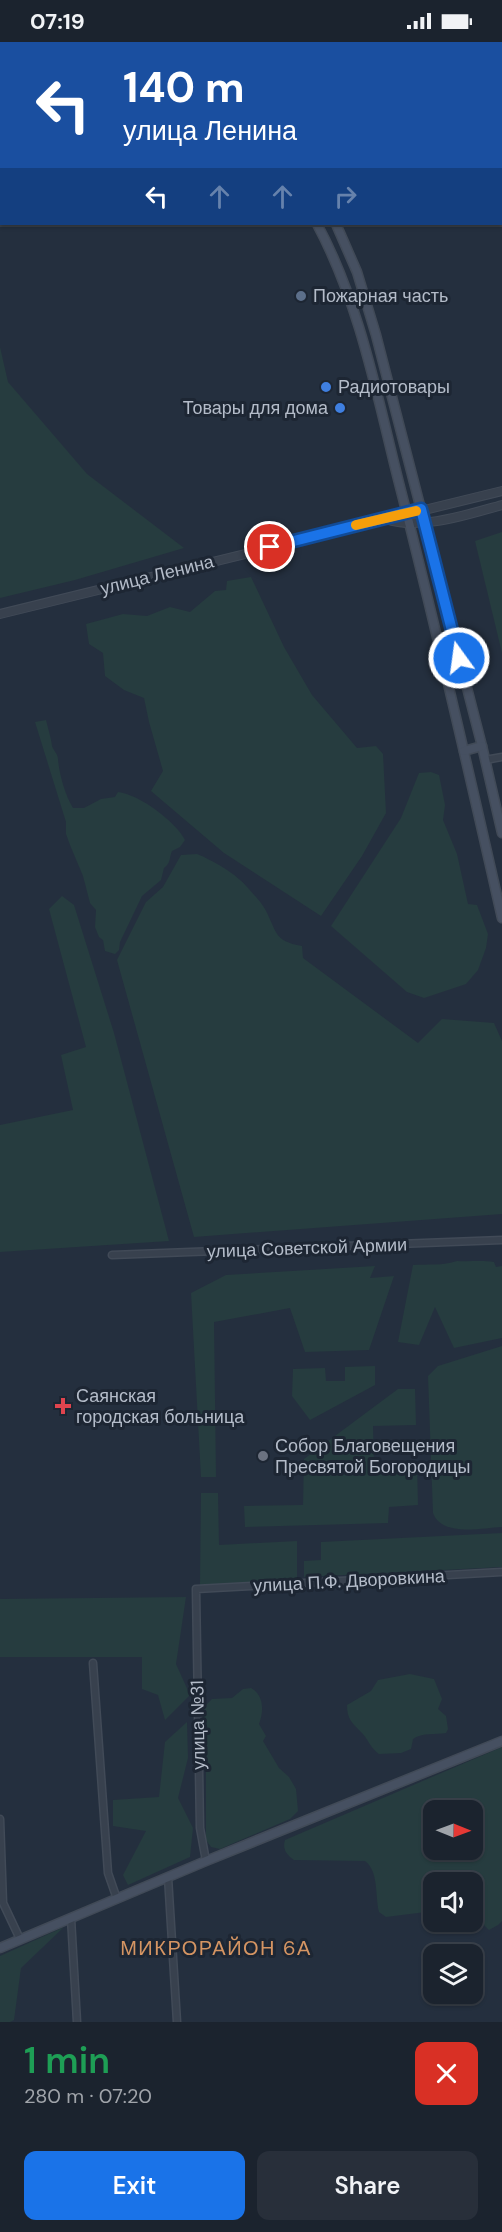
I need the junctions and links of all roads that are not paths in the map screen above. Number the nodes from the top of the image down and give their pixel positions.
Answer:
1 (317, 225) edge
2 (336, 225) edge
3 (376, 335) junction
4 (362, 339) junction
5 (502, 491) edge
6 (502, 505) edge
7 (421, 509) junction
8 (407, 513) junction
9 (385, 518) junction
10 (424, 522) junction
11 (410, 524) junction
12 (0, 614) edge
13 (482, 746) junction
14 (464, 751) junction
15 (502, 758) edge
16 (485, 760) junction
17 (502, 833) edge
18 (502, 918) edge
19 (502, 1240) edge
20 (112, 1255) dead end
21 (502, 1572) edge
22 (196, 1589) joint
23 (93, 1664) dead end
24 (502, 1741) edge
25 (0, 1819) edge
26 (206, 1861) junction
27 (168, 1877) junction
28 (117, 1899) junction
29 (70, 1918) junction
30 (20, 1939) junction
31 (0, 1947) edge
32 (77, 2022) edge
33 (177, 2022) edge

1 - 4 main road
2 - 3 main road
3 - 4 main road
3 - 7 main road
4 - 8 main road
5 - 7 street, улица Ленина
6 - 10 street, улица Ленина
7 - 8 street, улица Ленина
7 - 10 main road
8 - 9 street, улица Ленина
8 - 11 main road
9 - 11 street, улица Ленина
9 - 12 street, улица Ленина
10 - 11 street, улица Ленина
10 - 13 main road
11 - 14 main road
13 - 14 main road
13 - 16 main road
14 - 18 main road
15 - 16 street
16 - 17 main road
19 - 20 street, улица Советской Армии
21 - 22 street, улица П.Ф. Дворовкина
22 - 26 street, улица №31
23 - 28 street
24 - 26 main road
25 - 30 street
26 - 27 main road
27 - 28 main road
27 - 33 street
28 - 29 main road
29 - 30 main road
29 - 32 street
30 - 31 main road

